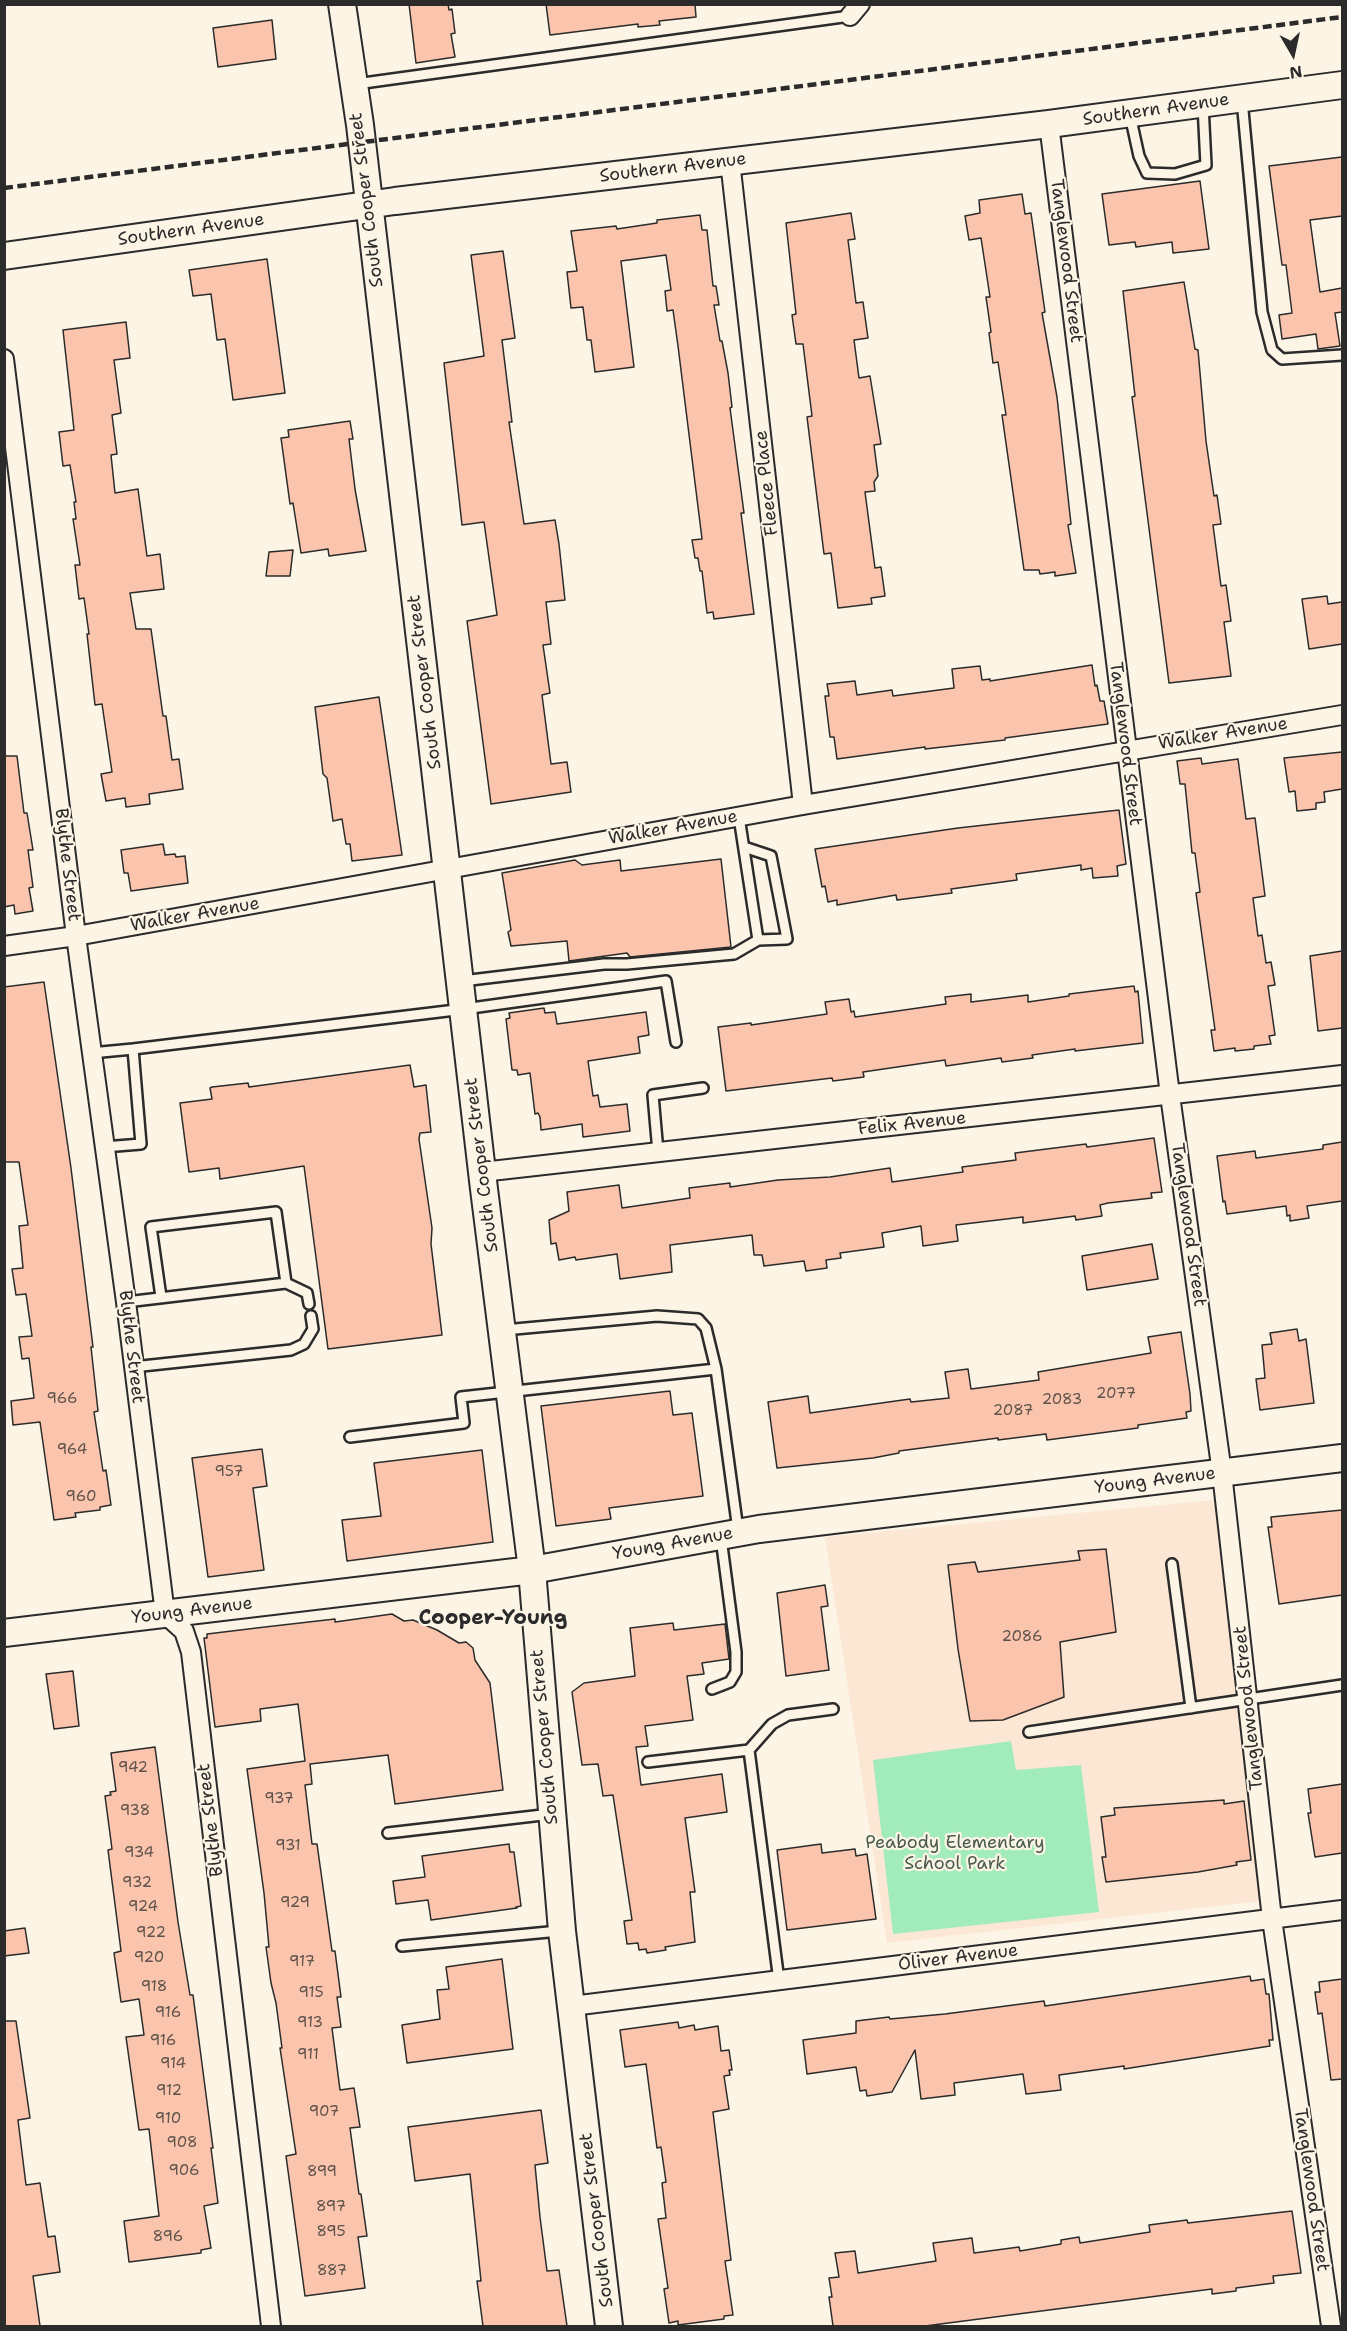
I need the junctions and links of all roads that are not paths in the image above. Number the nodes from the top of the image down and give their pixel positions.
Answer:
1 (342, 4) edge
2 (855, 10) edge
3 (353, 85) junction
4 (1342, 85) edge
5 (1242, 98) junction
6 (1202, 104) junction
7 (1130, 113) junction
8 (1049, 124) junction
9 (730, 161) junction
10 (367, 205) junction
11 (4, 256) edge
12 (1342, 355) edge
13 (4, 359) edge
14 (1342, 715) edge
15 (1126, 750) junction
16 (803, 805) junction
17 (739, 817) junction
18 (744, 847) junction
19 (448, 869) junction
20 (76, 936) junction
21 (758, 940) junction
22 (4, 946) edge
23 (460, 981) junction
24 (464, 1009) junction
25 (676, 1042) dead end
26 (133, 1049) junction
27 (91, 1053) junction
28 (1342, 1075) edge
29 (703, 1088) dead end
30 (1170, 1095) junction
31 (104, 1147) junction
32 (658, 1152) junction
33 (482, 1172) junction
34 (286, 1282) junction
35 (161, 1297) junction
36 (126, 1302) junction
37 (309, 1304) dead end
38 (311, 1316) dead end
39 (502, 1330) junction
40 (133, 1366) junction
41 (716, 1369) junction
42 (510, 1390) junction
43 (350, 1437) dead end
44 (1342, 1458) edge
45 (1222, 1473) junction
46 (729, 1534) junction
47 (1172, 1564) dead end
48 (532, 1570) junction
49 (165, 1614) junction
50 (4, 1633) edge
51 (1342, 1685) edge
52 (712, 1689) dead end
53 (1248, 1700) junction
54 (1191, 1708) junction
55 (833, 1709) dead end
56 (1029, 1732) dead end
57 (749, 1750) junction
58 (648, 1762) dead end
59 (551, 1814) junction
60 (388, 1833) dead end
61 (1342, 1910) edge
62 (1272, 1919) junction
63 (562, 1931) junction
64 (402, 1946) dead end
65 (779, 1981) junction
66 (572, 2006) junction
67 (271, 2326) edge
68 (609, 2326) edge
69 (1331, 2326) edge

1 - 3 main road, South Cooper Street
2 - 3 lane
3 - 10 main road, South Cooper Street
4 - 5 main road, Southern Avenue
5 - 6 main road, Southern Avenue
5 - 12 lane
6 - 7 main road, Southern Avenue
6 - 7 lane
7 - 8 main road, Southern Avenue
8 - 9 main road, Southern Avenue
8 - 15 street, Tanglewood Street
9 - 10 main road, Southern Avenue
9 - 16 street, Fleece Place
10 - 11 main road, Southern Avenue
10 - 19 main road, South Cooper Street
13 - 20 street, Blythe Street
14 - 15 street, Walker Avenue
15 - 16 street, Walker Avenue
15 - 30 street, Tanglewood Street
16 - 17 street, Walker Avenue
17 - 18 lane
17 - 19 street, Walker Avenue
18 - 21 lane
18 - 21 lane
19 - 20 street, Walker Avenue
19 - 23 main road, South Cooper Street
20 - 22 street, Walker Avenue
20 - 27 street, Blythe Street
21 - 23 lane
23 - 24 main road, South Cooper Street
24 - 25 lane
24 - 26 lane
24 - 33 main road, South Cooper Street
26 - 27 lane
26 - 31 lane
27 - 31 street, Blythe Street
28 - 30 street, Felix Avenue
29 - 32 lane
30 - 32 street, Felix Avenue
30 - 45 street, Tanglewood Street
31 - 36 street, Blythe Street
32 - 33 street, Felix Avenue
33 - 39 main road, South Cooper Street
34 - 35 lane
34 - 35 lane
34 - 37 lane
35 - 36 lane
36 - 40 street, Blythe Street
38 - 40 lane
39 - 41 lane
39 - 42 main road, South Cooper Street
40 - 49 street, Blythe Street
41 - 42 lane
41 - 46 lane
42 - 43 lane
42 - 48 main road, South Cooper Street
44 - 45 main road, Young Avenue
45 - 46 main road, Young Avenue
45 - 53 street, Tanglewood Street
46 - 48 main road, Young Avenue
46 - 52 lane
47 - 54 lane
48 - 49 main road, Young Avenue
48 - 59 main road, South Cooper Street
49 - 50 main road, Young Avenue
49 - 67 street, Blythe Street
51 - 53 lane
53 - 54 lane
53 - 62 street, Tanglewood Street
54 - 56 lane
55 - 57 lane
57 - 58 lane
57 - 65 lane
59 - 60 lane
59 - 63 main road, South Cooper Street
61 - 62 street, Oliver Avenue
62 - 65 street, Oliver Avenue
62 - 69 street, Tanglewood Street
63 - 64 lane
63 - 66 main road, South Cooper Street
65 - 66 street, Oliver Avenue
66 - 68 main road, South Cooper Street

